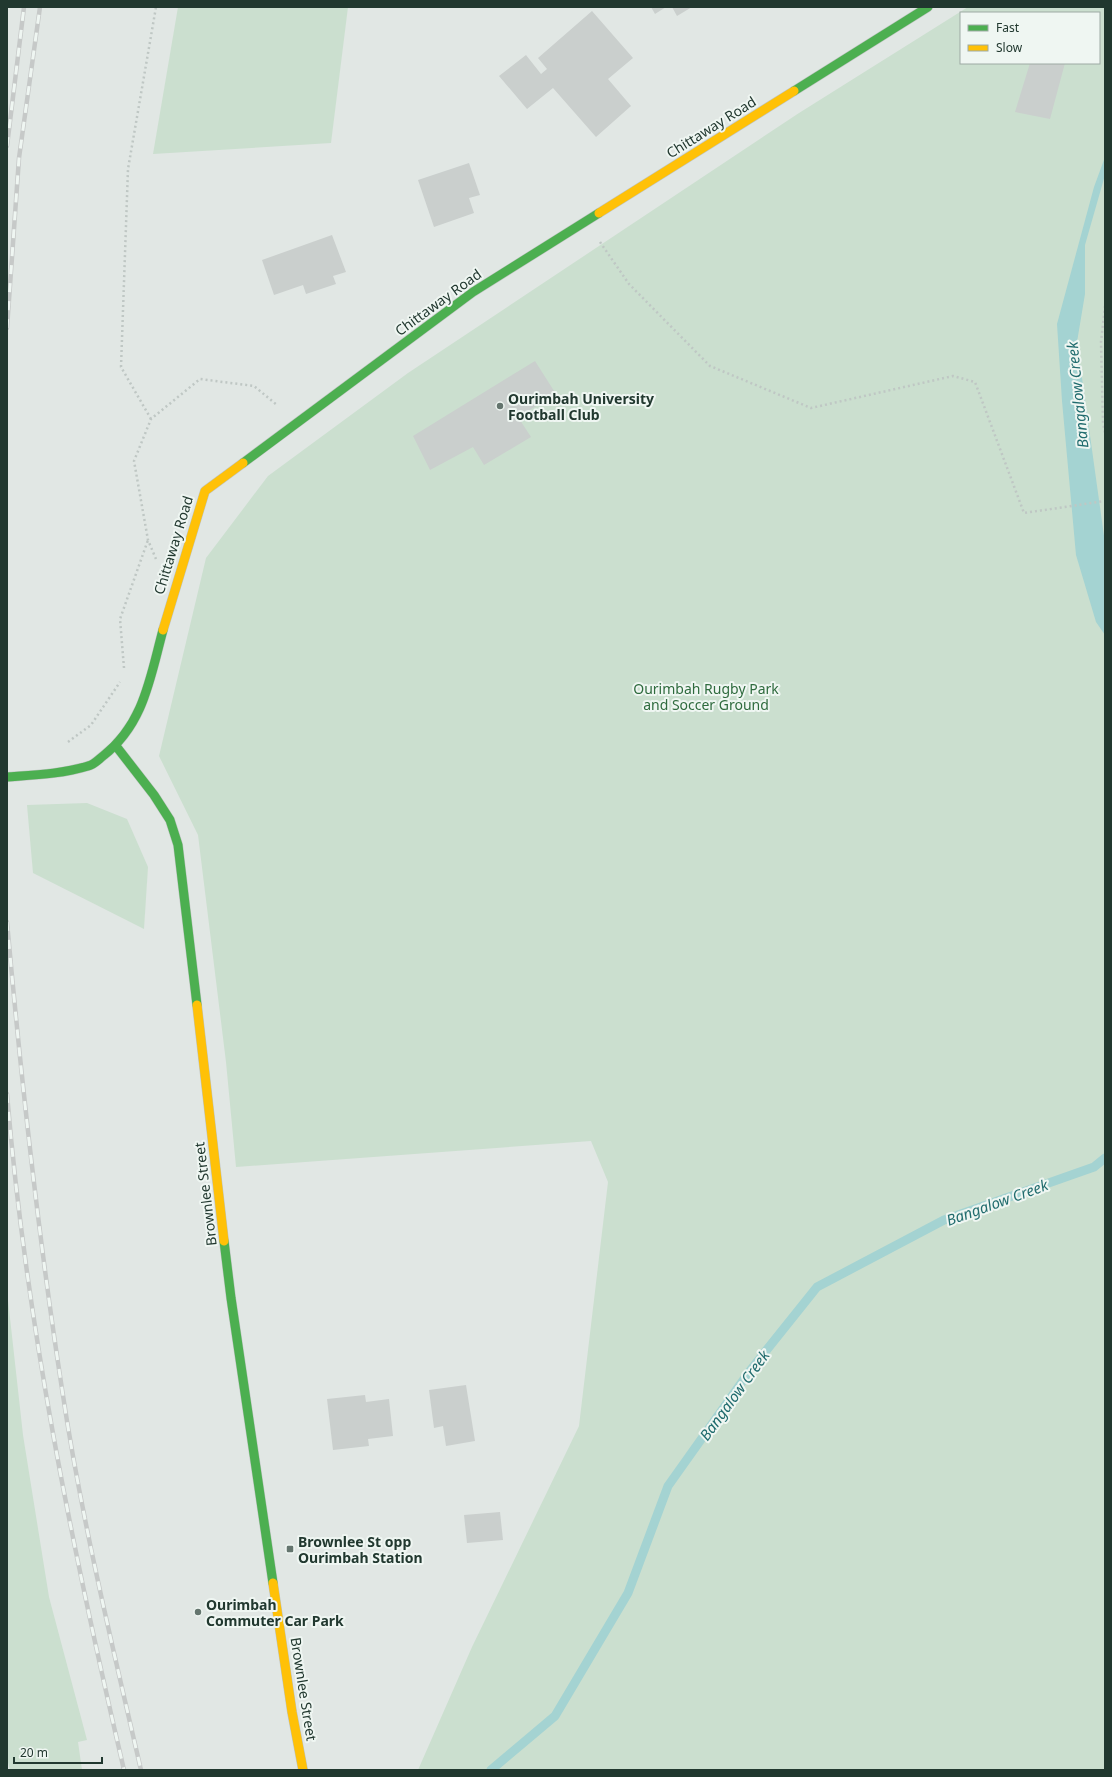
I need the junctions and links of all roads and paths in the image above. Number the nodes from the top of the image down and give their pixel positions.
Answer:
1 (156, 7) edge
2 (928, 7) edge
3 (587, 222) junction
4 (1105, 306) edge
5 (152, 419) junction
6 (297, 423) junction
7 (1105, 433) edge
8 (1105, 501) edge
9 (148, 540) junction
10 (157, 562) dead end
11 (63, 744) dead end
12 (116, 746) junction
13 (7, 777) edge
14 (303, 1770) edge

1 - 5 path
2 - 3 main road, Chittaway Road
3 - 6 main road, Chittaway Road
3 - 8 path
4 - 7 path
5 - 6 path
5 - 9 path
6 - 12 main road, Chittaway Road
9 - 10 path
9 - 11 path
12 - 13 main road
12 - 14 main road, Brownlee Street

